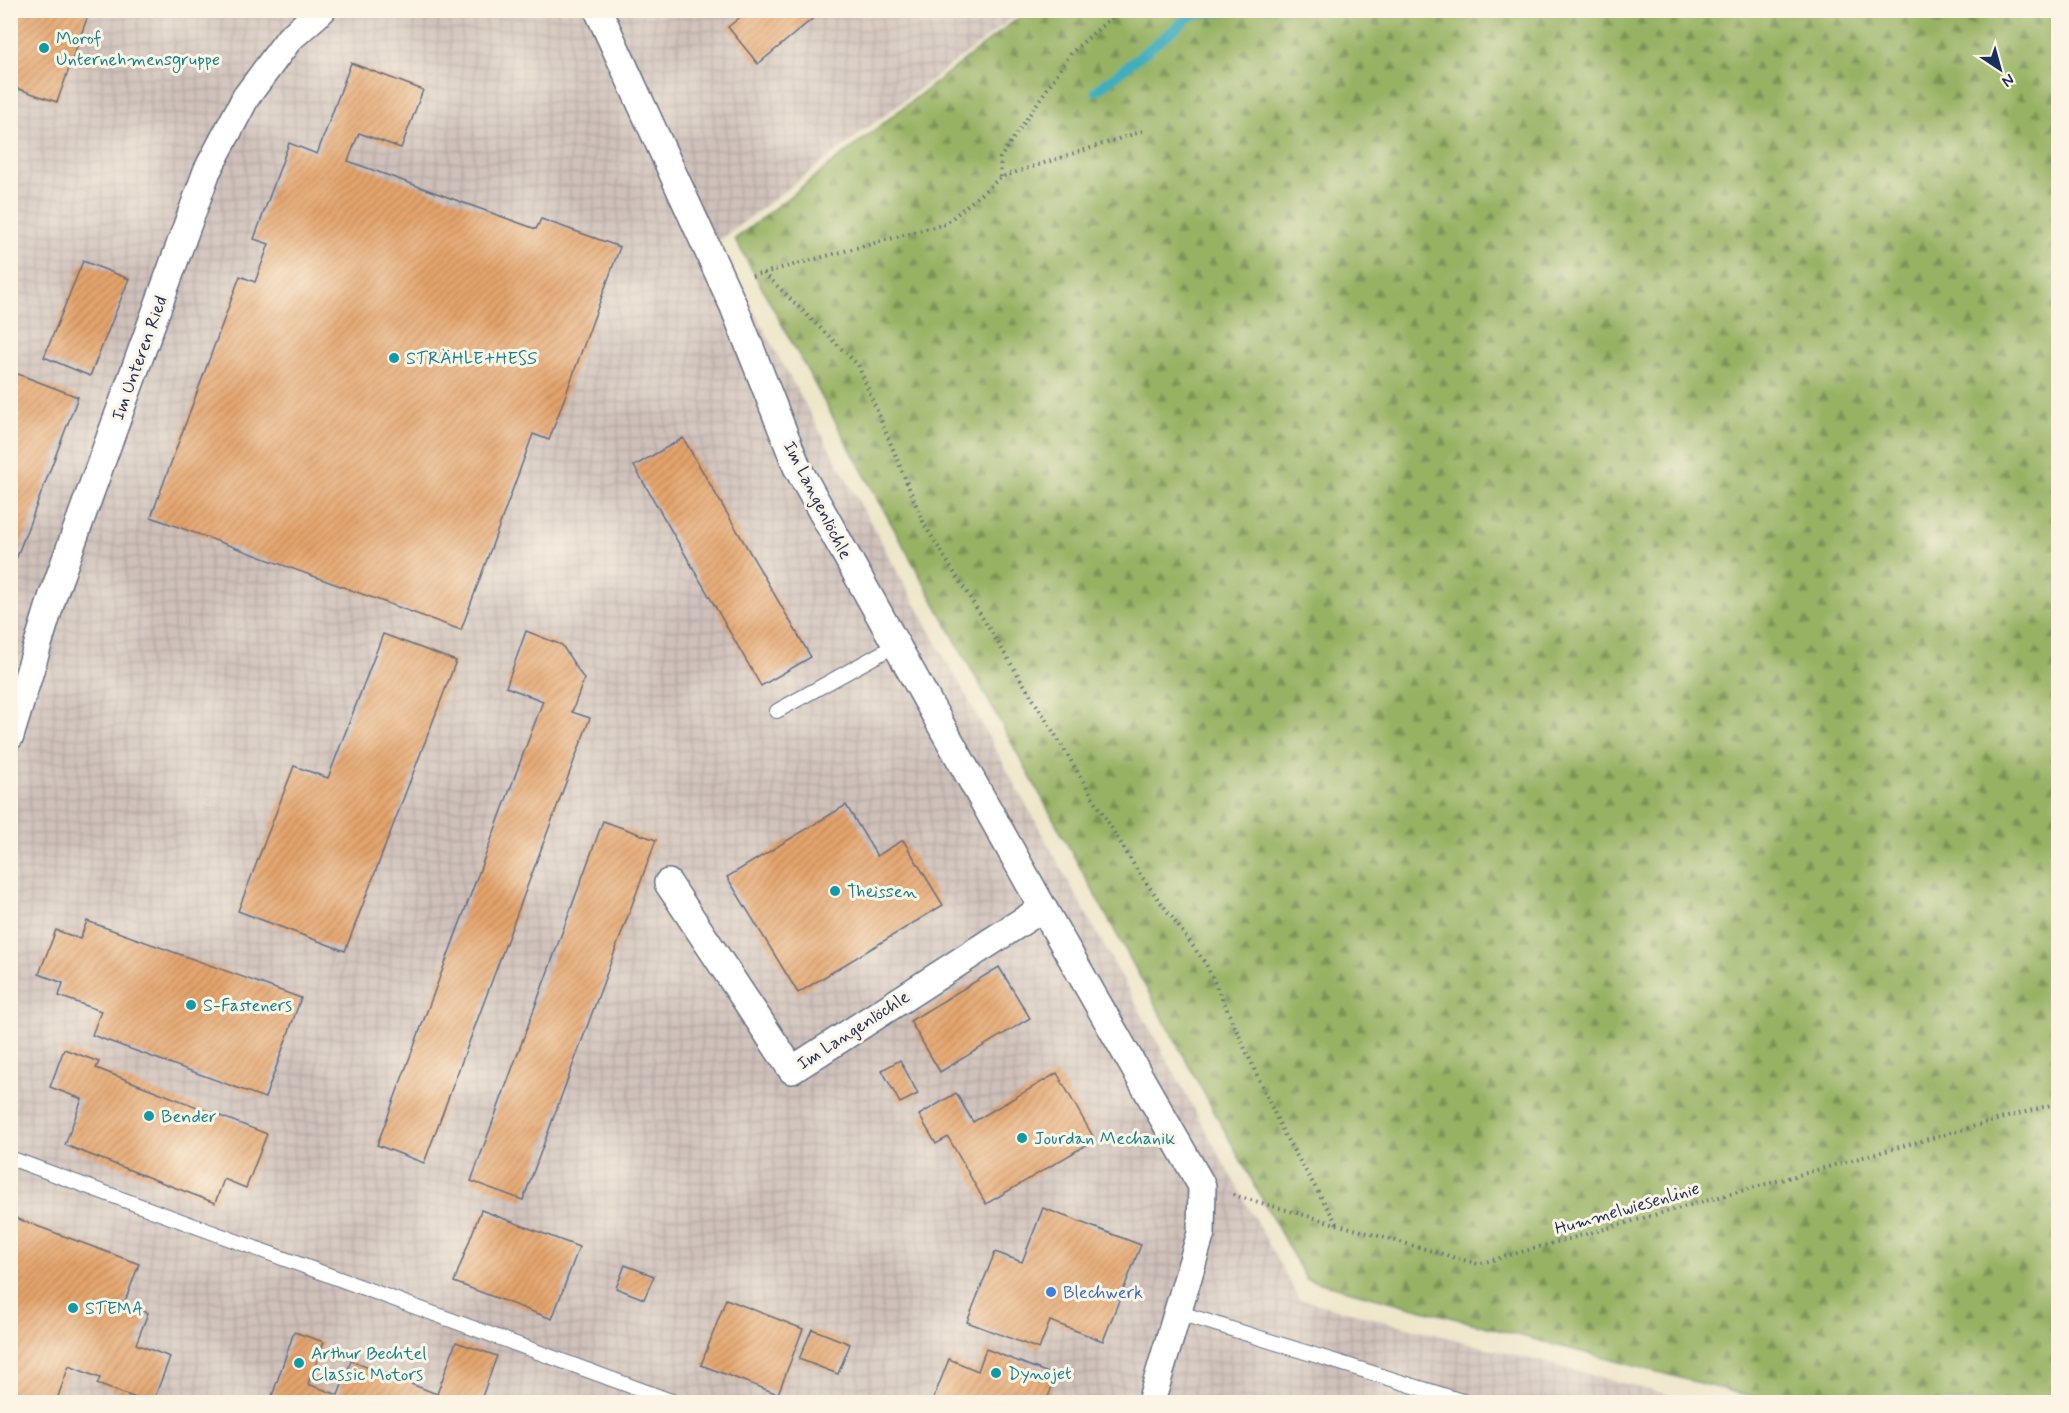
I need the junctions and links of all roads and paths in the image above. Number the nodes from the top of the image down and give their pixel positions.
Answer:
1 (322, 10) edge
2 (598, 10) edge
3 (1120, 10) edge
4 (1143, 131) dead end
5 (1001, 177) junction
6 (764, 273) junction
7 (722, 283) junction
8 (896, 645) junction
9 (777, 711) dead end
10 (10, 736) edge
11 (668, 883) dead end
12 (1043, 908) junction
13 (2058, 1103) edge
14 (10, 1158) edge
15 (1202, 1186) junction
16 (1337, 1224) junction
17 (1180, 1304) junction
18 (674, 1402) edge
19 (1150, 1402) edge
20 (1465, 1402) edge

1 - 10 street, Im Unteren Ried
2 - 7 street, Im Langenlöchle
3 - 5 path
4 - 5 path
5 - 6 path
6 - 7 path
6 - 16 path
7 - 8 street, Im Langenlöchle
8 - 9 lane
8 - 12 street, Im Langenlöchle
11 - 12 street, Im Langenlöchle
12 - 15 street, Im Langenlöchle
13 - 16 path, Hummelwiesenlinie
14 - 18 lane
15 - 16 path, Hummelwiesenlinie
15 - 17 street
17 - 19 street
17 - 20 lane

